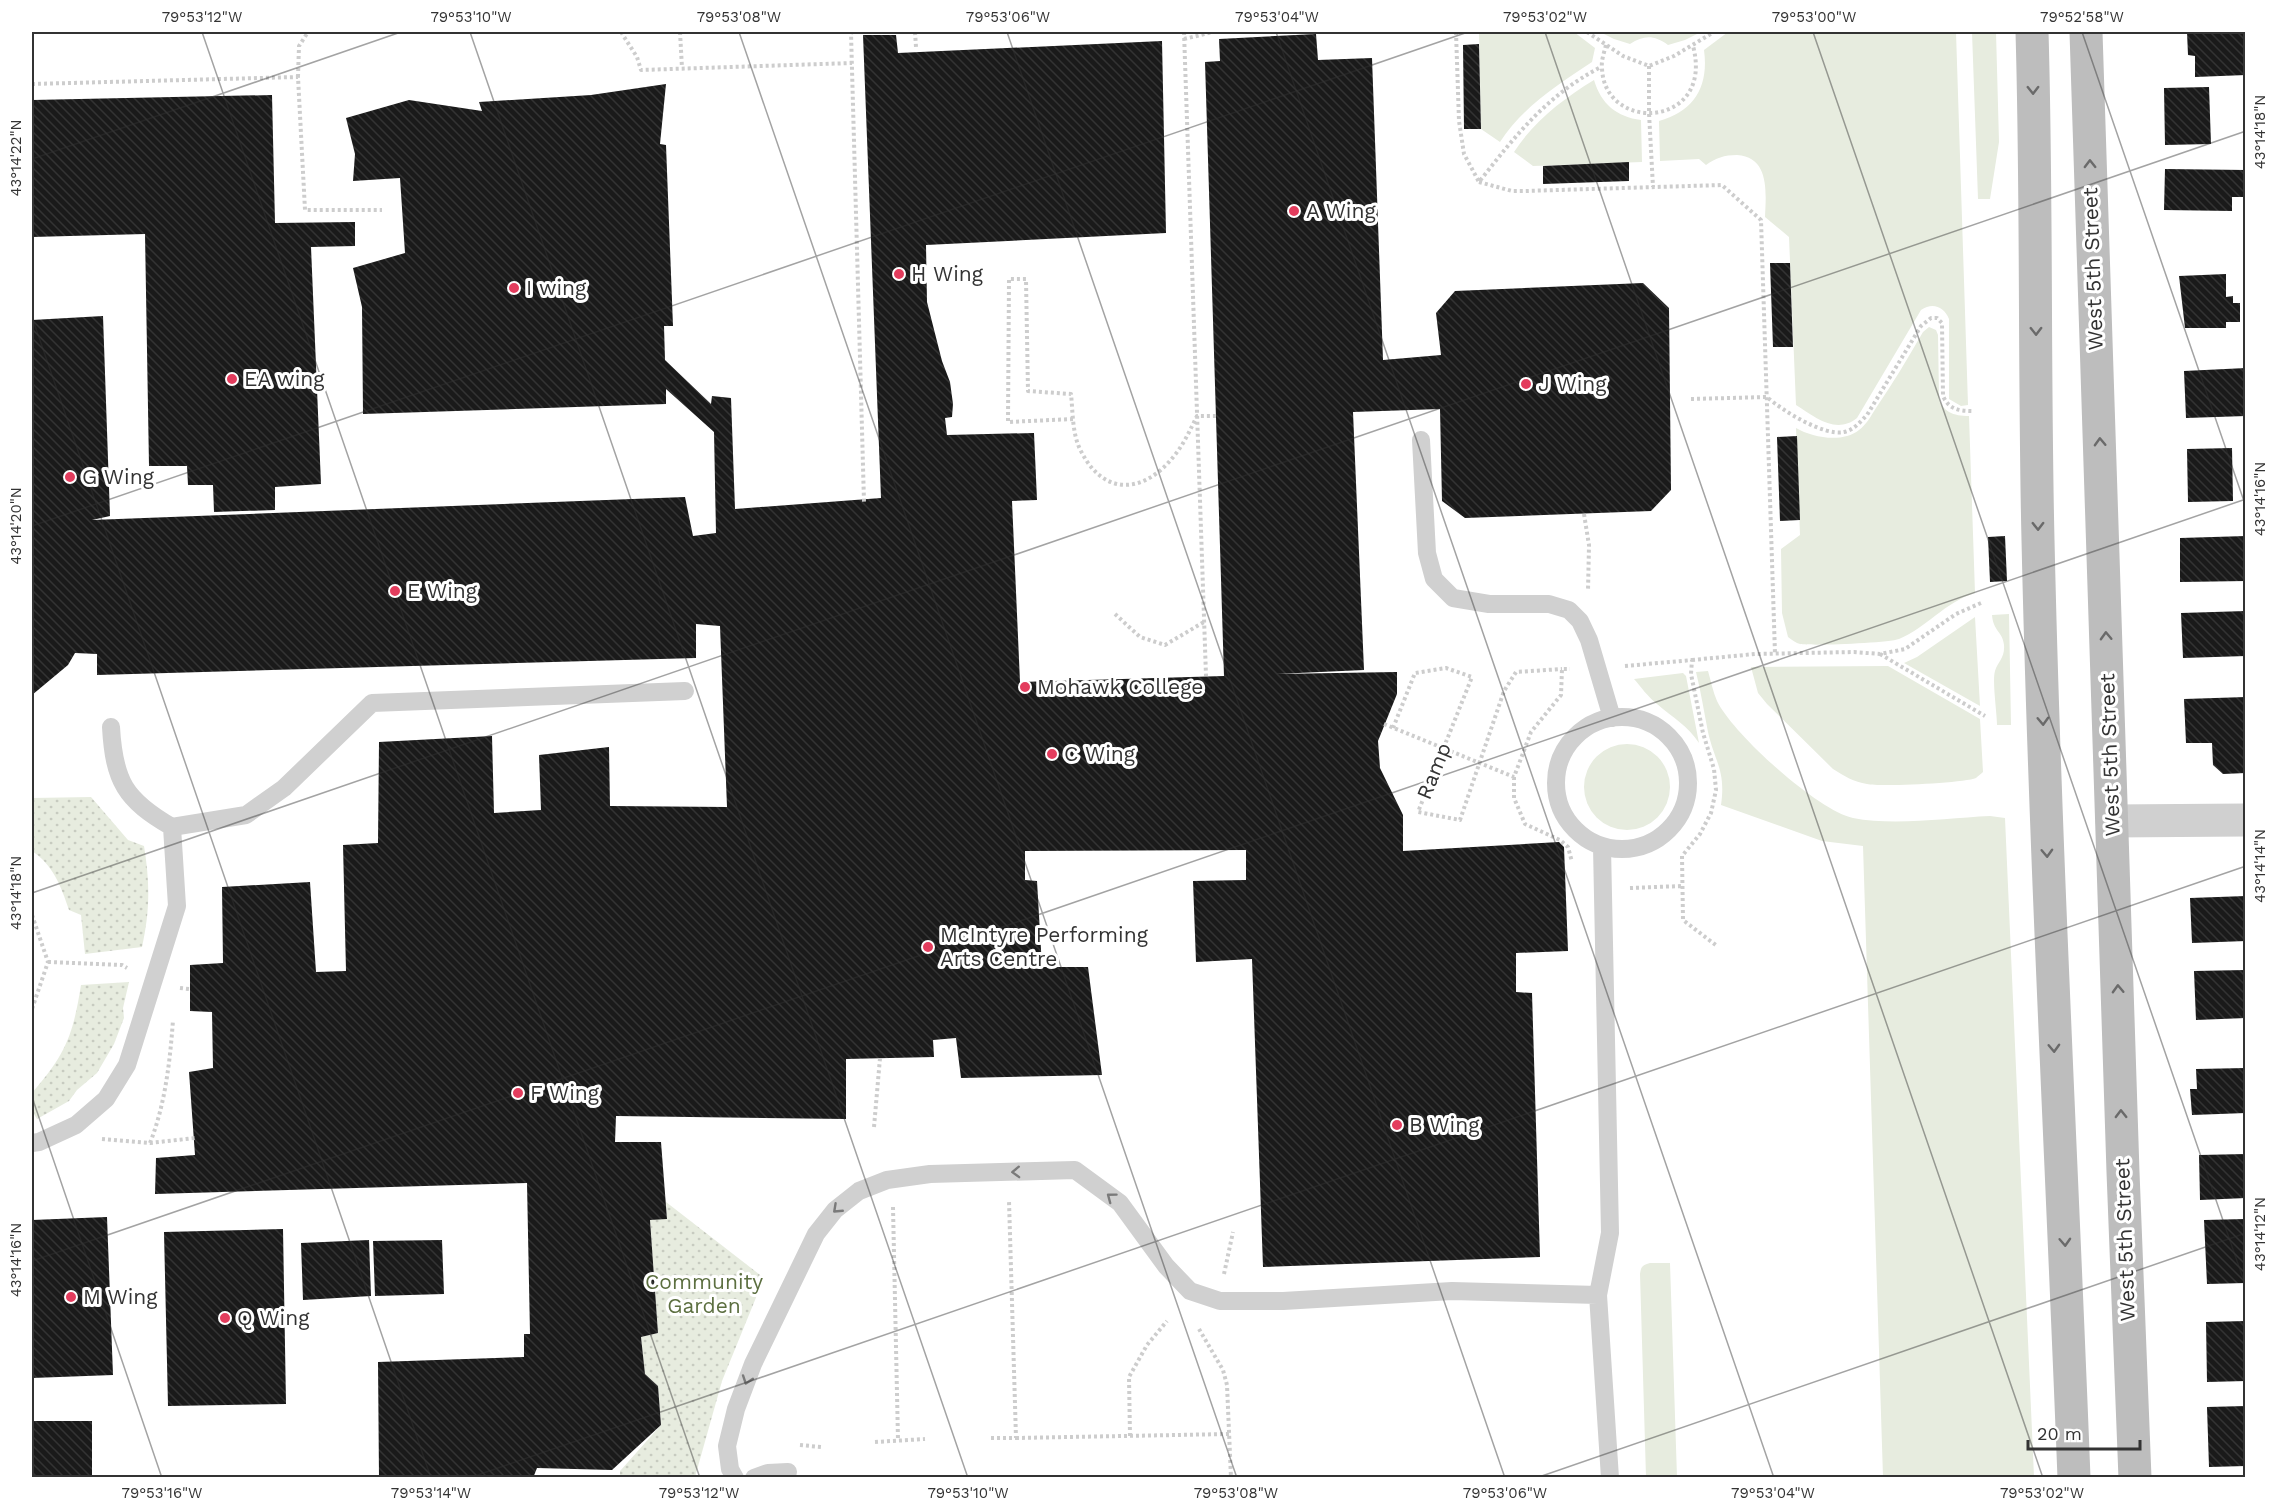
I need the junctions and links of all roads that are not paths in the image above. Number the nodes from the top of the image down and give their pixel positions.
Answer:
1 (2032, 32) edge
2 (2086, 32) edge
3 (1421, 440) dead end
4 (685, 691) dead end
5 (1612, 718) junction
6 (111, 727) dead end
7 (2246, 820) edge
8 (2112, 821) junction
9 (172, 827) junction
10 (1602, 848) junction
11 (32, 1143) edge
12 (1598, 1295) junction
13 (788, 1472) dead end
14 (735, 1478) edge
15 (754, 1478) edge
16 (1610, 1478) edge
17 (2074, 1478) edge
18 (2135, 1478) edge

1 -> 17 main road
8 -> 2 main road, West 5th Street
3 - 5 lane
4 - 9 lane
5 - 10 lane
5 - 10 lane
6 - 9 lane
7 - 8 street
18 -> 8 main road, West 5th Street
9 - 11 lane
10 - 12 lane
12 -> 14 lane
12 - 16 lane
13 - 15 lane

